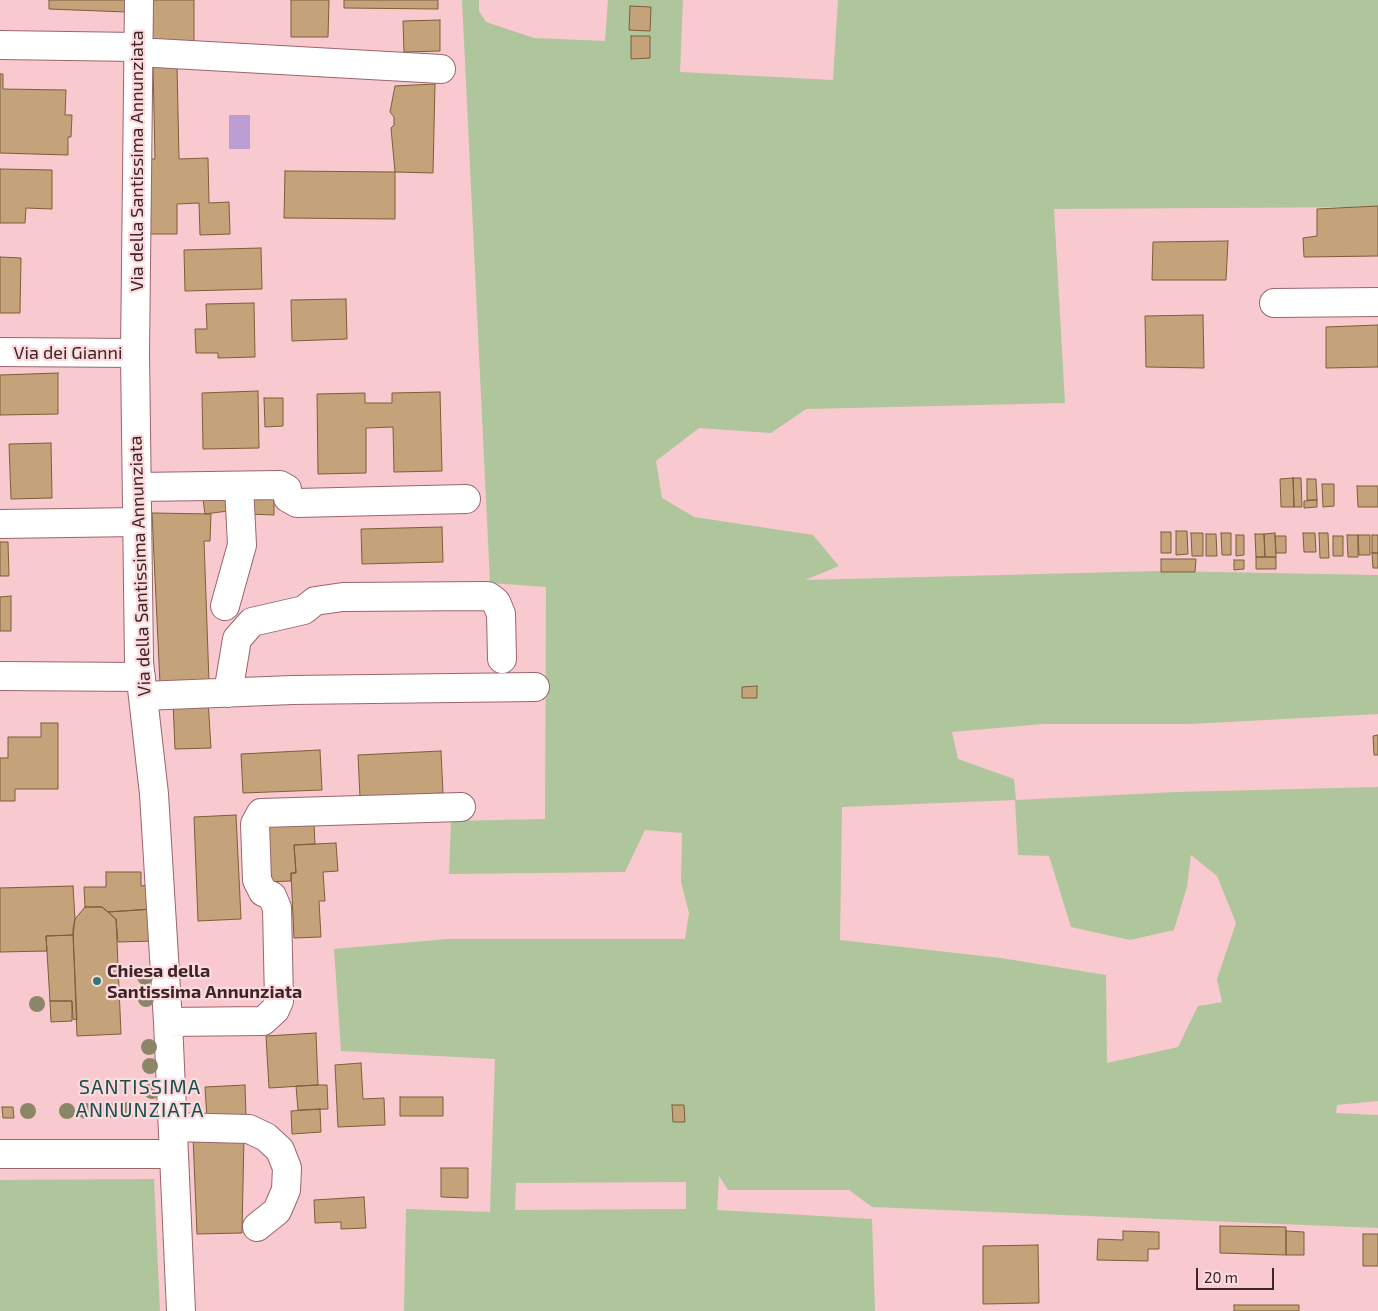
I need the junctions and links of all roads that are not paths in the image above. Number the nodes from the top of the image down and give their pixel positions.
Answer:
1 (139, 0) edge
2 (0, 45) edge
3 (136, 50) junction
4 (441, 69) dead end
5 (1378, 302) edge
6 (1274, 303) dead end
7 (0, 352) edge
8 (135, 353) junction
9 (239, 486) junction
10 (137, 487) junction
11 (466, 499) dead end
12 (137, 522) junction
13 (0, 524) edge
14 (225, 606) dead end
15 (502, 658) dead end
16 (0, 676) edge
17 (142, 687) junction
18 (535, 687) dead end
19 (228, 693) junction
20 (460, 807) dead end
21 (168, 1022) junction
22 (173, 1128) junction
23 (0, 1154) edge
24 (174, 1154) junction
25 (256, 1227) dead end
26 (181, 1311) edge

1 - 3 street, Via della Santissima Annunziata
2 - 3 street
3 - 4 street
3 - 8 street, Via della Santissima Annunziata
5 - 6 street
7 - 8 street, Via dei Gianni
8 - 10 street, Via della Santissima Annunziata
9 - 10 street
9 - 11 street
9 - 14 street
10 - 12 street, Via della Santissima Annunziata
12 - 13 street
12 - 17 street, Via della Santissima Annunziata
15 - 19 street
16 - 17 street
17 - 19 street
17 - 21 street, Via della Santissima Annunziata
18 - 19 street
20 - 21 street
21 - 22 street, Via della Santissima Annunziata
22 - 24 street, Via della Santissima Annunziata
22 - 25 street
23 - 24 street
24 - 26 street, Via della Santissima Annunziata

